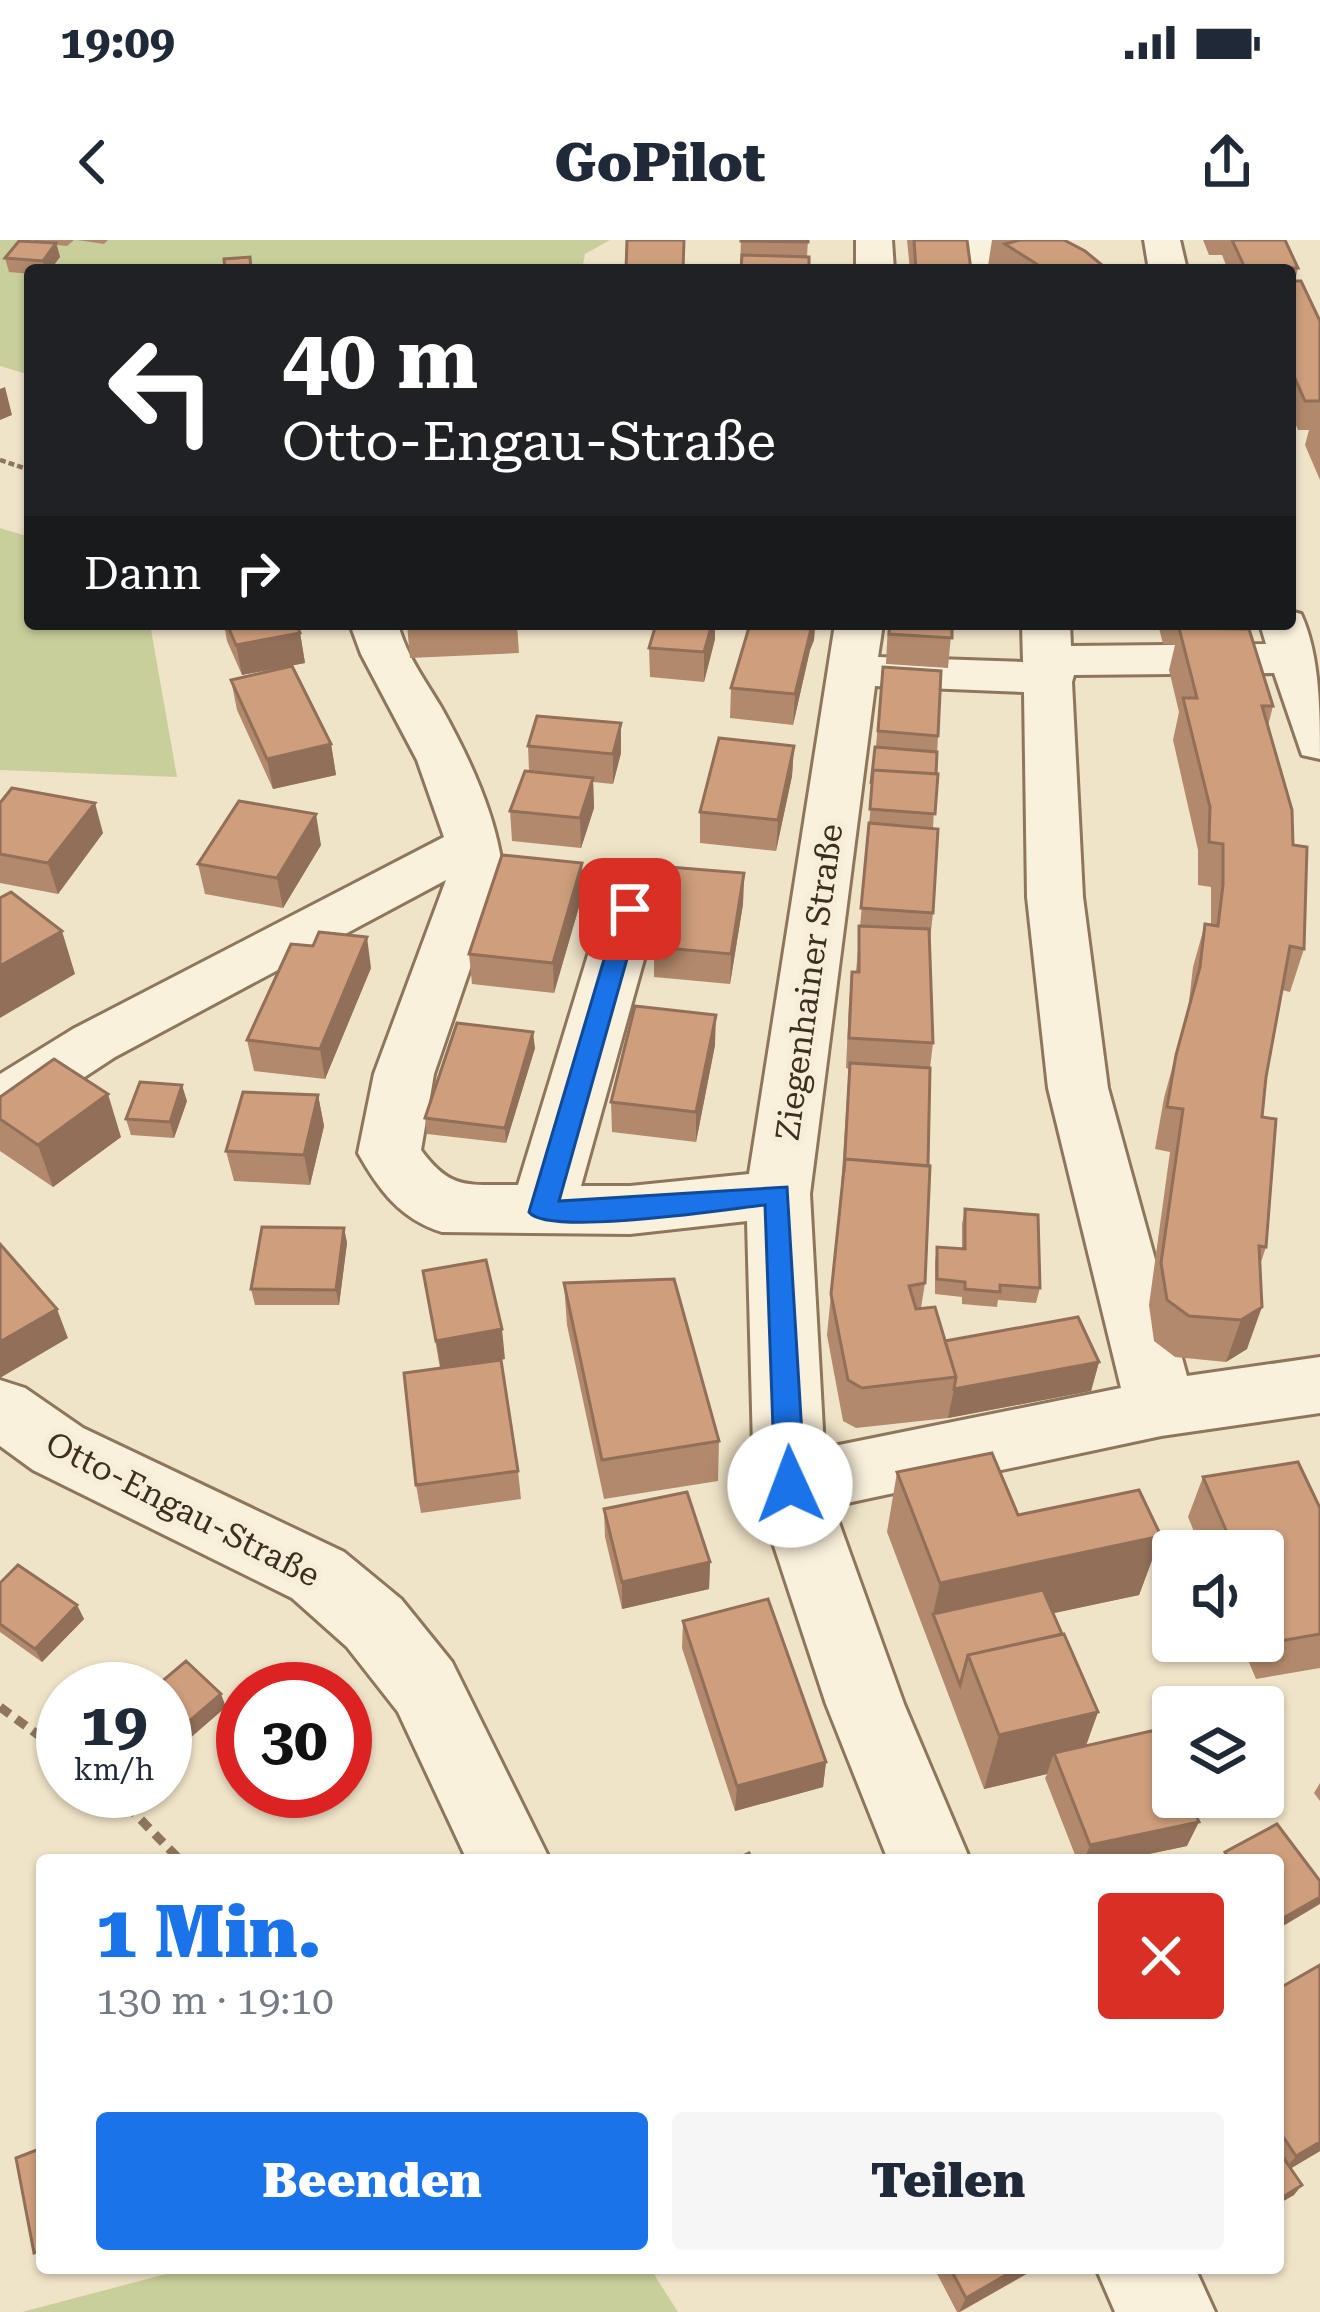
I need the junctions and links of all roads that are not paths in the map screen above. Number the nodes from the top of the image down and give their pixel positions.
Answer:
1 (375, 630) edge
2 (847, 638) edge
3 (1289, 641) edge
4 (1049, 654) edge
5 (1320, 744) edge
6 (475, 842) junction
7 (630, 909) dead end
8 (0, 1103) edge
9 (778, 1194) junction
10 (542, 1212) junction
11 (1320, 1385) edge
12 (0, 1408) edge
13 (1161, 1408) junction
14 (790, 1485) junction
15 (506, 1854) edge
16 (927, 1854) edge
17 (1146, 2274) edge
18 (1166, 2312) edge

1 - 6 street
2 - 4 street
2 - 9 street, Ziegenhainer Straße
3 - 4 street
3 - 5 street
4 - 13 street
6 - 8 street
6 - 10 street
7 - 10 street
9 - 10 street
9 - 14 street, Ziegenhainer Straße
11 - 13 street
12 - 15 street, Otto-Engau-Straße
13 - 14 street
14 - 16 street, Ziegenhainer Straße
17 - 18 street

